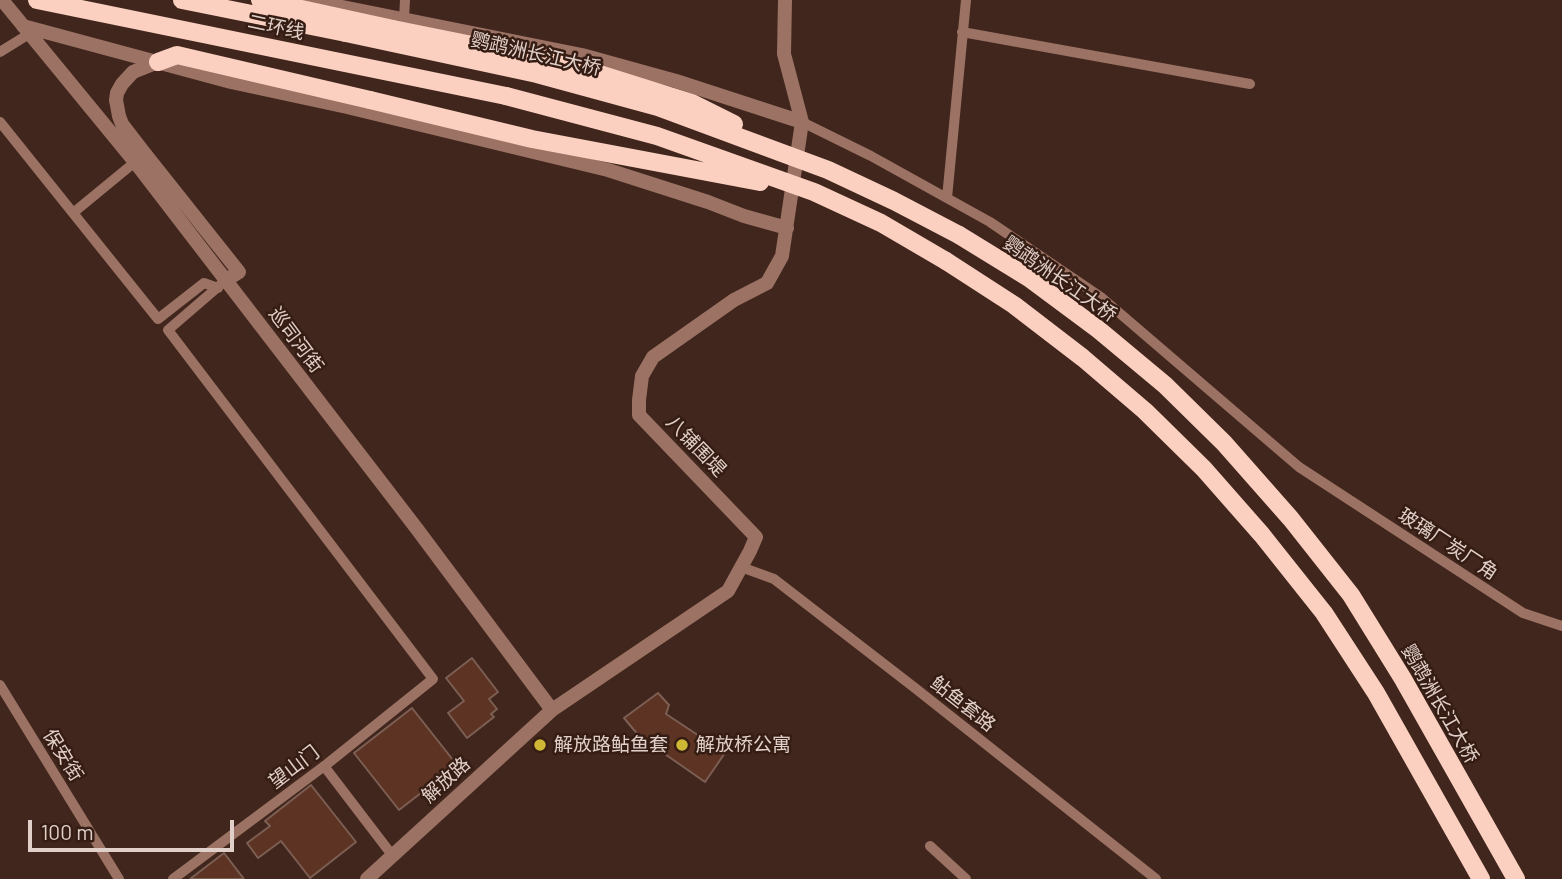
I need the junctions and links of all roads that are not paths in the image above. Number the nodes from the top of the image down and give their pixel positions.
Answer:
1 (2, 0) edge
2 (37, 0) edge
3 (181, 0) edge
4 (260, 0) edge
5 (307, 0) edge
6 (405, 0) edge
7 (785, 0) edge
8 (966, 0) edge
9 (399, 24) junction
10 (26, 30) junction
11 (962, 32) junction
12 (346, 33) joint
13 (0, 52) edge
14 (158, 62) junction
15 (1250, 84) dead end
16 (0, 122) edge
17 (802, 122) junction
18 (799, 158) junction
19 (135, 162) junction
20 (814, 192) junction
21 (947, 198) junction
22 (73, 213) junction
23 (787, 229) junction
24 (222, 284) junction
25 (741, 567) junction
26 (1562, 626) edge
27 (0, 685) edge
28 (552, 710) junction
29 (324, 766) junction
30 (930, 846) dead end
31 (392, 855) junction
32 (119, 879) edge
33 (173, 879) edge
34 (367, 879) edge
35 (966, 879) edge
36 (1156, 879) edge
37 (1481, 879) edge
38 (1516, 879) edge

1 - 10 street, 巡司河街
2 - 20 highway, 二环线, bridge
3 - 12 highway, 二环线
4 - 9 highway
5 - 9 street
6 - 9 street
7 - 17 street, 八铺围堤
8 - 11 street
9 - 17 street
9 - 18 highway, bridge
10 - 13 street
10 - 14 street
10 - 19 street, 巡司河街
11 - 15 street
11 - 21 street
12 - 18 highway, 鹦鹉洲长江大桥, bridge
14 - 20 highway, bridge
14 - 23 street
14 - 24 street
16 - 22 street
17 - 21 street, 玻璃厂炭厂角
17 - 23 street, 八铺围堤
18 - 38 highway, 鹦鹉洲长江大桥, bridge
19 - 22 street
19 - 24 street, 巡司河街
20 - 37 highway, bridge
21 - 26 street, 玻璃厂炭厂角
22 - 24 street
23 - 25 street, 八铺围堤
24 - 28 street, 巡司河街
24 - 29 street, 望山门
25 - 28 street, 八铺围堤
25 - 36 street, 鲇鱼套路
27 - 32 street, 保安街
28 - 31 street, 解放路
29 - 31 street
29 - 33 street, 望山门
30 - 35 street
31 - 34 street, 解放路

